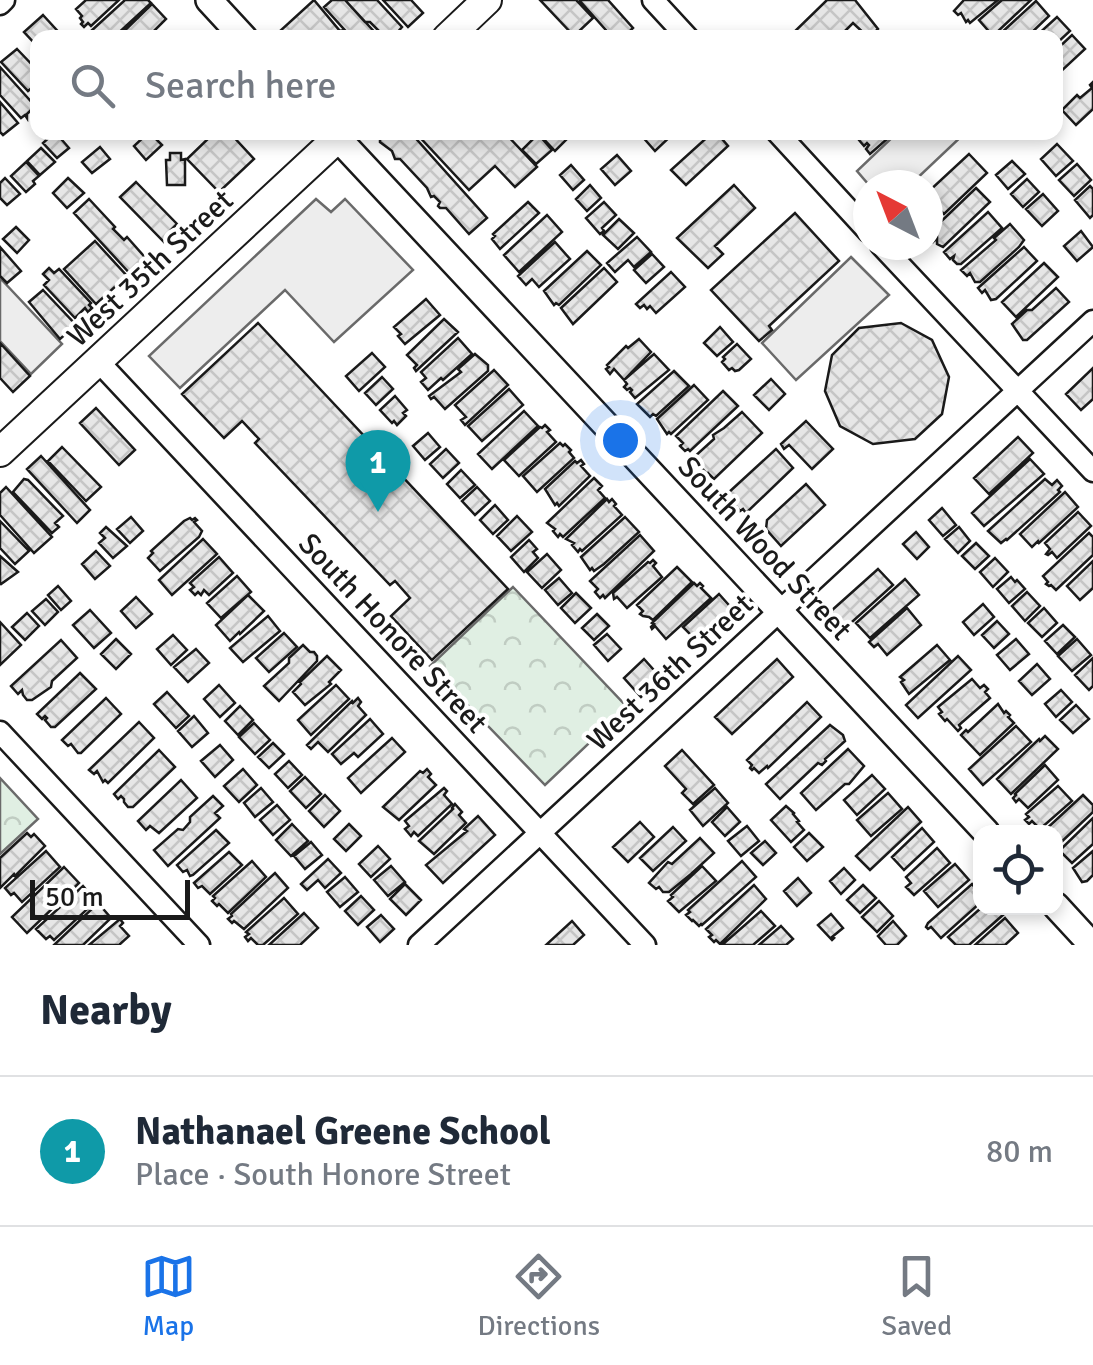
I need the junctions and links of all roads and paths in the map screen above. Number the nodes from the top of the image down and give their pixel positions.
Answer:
1 (209, 0) edge
2 (487, 0) edge
3 (653, 0) edge
4 (237, 30) edge
5 (455, 30) edge
6 (681, 30) edge
7 (332, 140) edge
8 (344, 140) edge
9 (783, 140) edge
10 (853, 215) edge
11 (895, 260) edge
12 (1093, 321) edge
13 (98, 361) junction
14 (1018, 391) junction
15 (0, 452) edge
16 (1093, 472) edge
17 (780, 612) junction
18 (0, 732) edge
19 (979, 825) edge
20 (540, 834) junction
21 (1063, 914) edge
22 (199, 945) edge
23 (419, 945) edge
24 (645, 945) edge
25 (1092, 945) edge

1 - 4 street
2 - 5 main road
3 - 6 street
7 - 13 main road, West 35th Street
8 - 17 street, South Wood Street
9 - 10 street
11 - 14 street
12 - 14 street, West 36th Street
13 - 15 main road, West 35th Street
13 - 20 street, South Honore Street
14 - 16 street
14 - 17 street, West 36th Street
17 - 19 street, South Wood Street
17 - 20 street, West 36th Street
18 - 22 street
20 - 23 street, West 36th Street
20 - 24 street, South Honore Street
21 - 25 street

